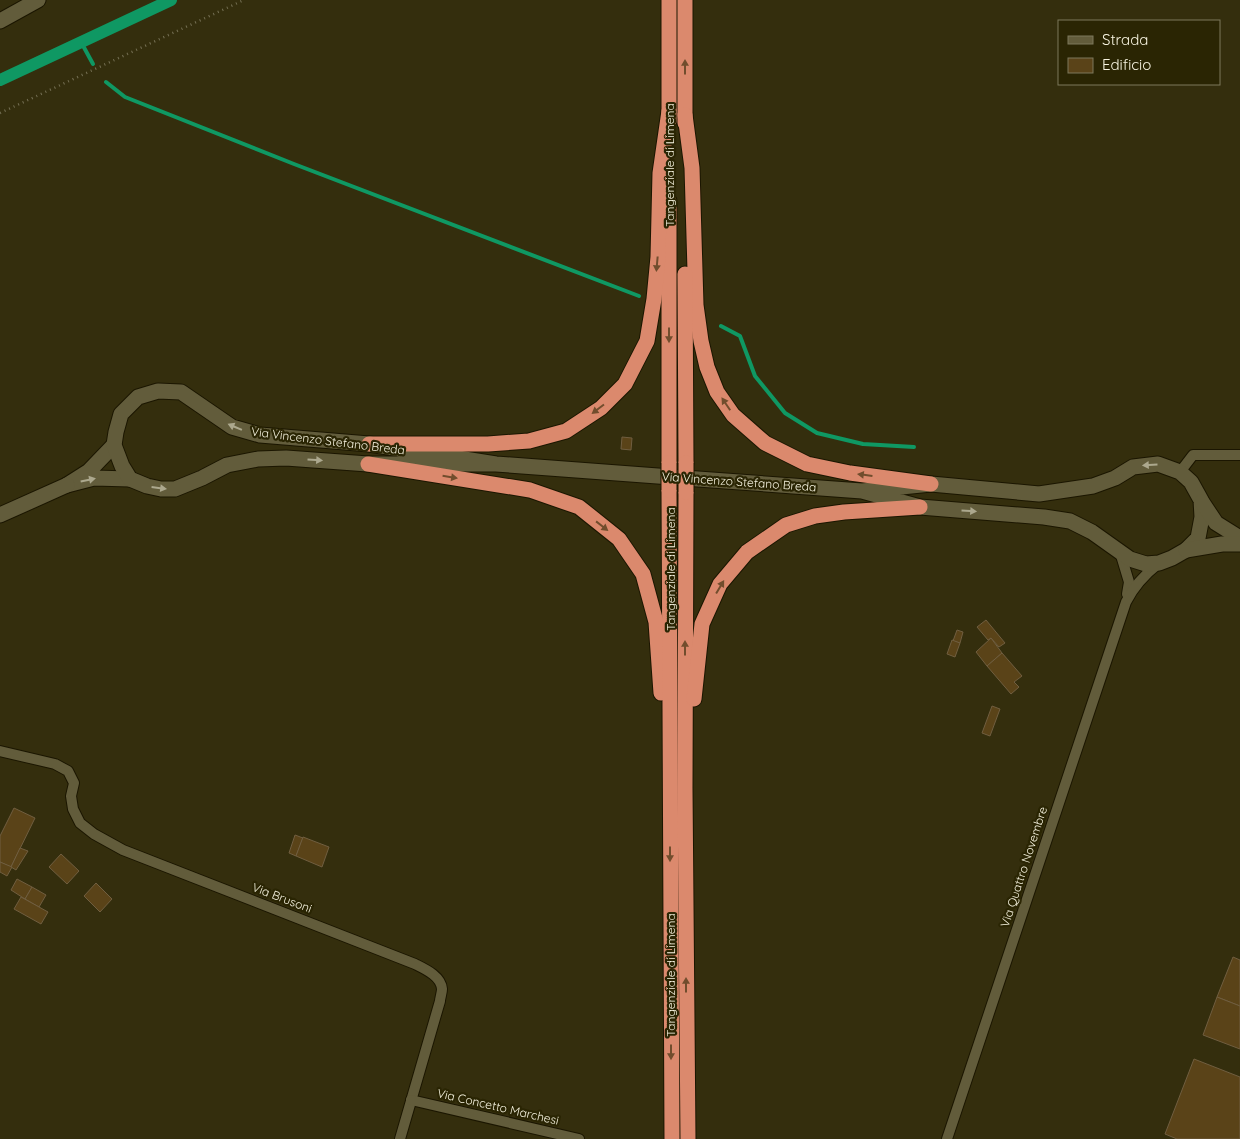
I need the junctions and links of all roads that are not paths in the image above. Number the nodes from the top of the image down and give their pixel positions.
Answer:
1 (38, 0) edge
2 (669, 0) edge
3 (685, 0) edge
4 (0, 21) edge
5 (669, 112) junction
6 (685, 115) junction
7 (369, 444) junction
8 (114, 446) junction
9 (1240, 455) edge
10 (368, 464) junction
11 (496, 464) junction
12 (1180, 472) junction
13 (130, 479) junction
14 (931, 484) junction
15 (67, 485) junction
16 (862, 491) junction
17 (1201, 500) junction
18 (920, 507) junction
19 (0, 515) edge
20 (1240, 538) edge
21 (1240, 544) edge
22 (1186, 550) junction
23 (1120, 551) junction
24 (1159, 563) junction
25 (1126, 602) junction
26 (0, 751) edge
27 (685, 788) junction
28 (670, 819) junction
29 (411, 1100) junction
30 (400, 1139) edge
31 (579, 1139) edge
32 (672, 1139) edge
33 (688, 1139) edge
34 (947, 1139) edge

1 - 4 street
2 - 5 highway, Tangenziale di Limena
6 -> 3 highway, Tangenziale di Limena
5 -> 7 highway
5 -> 28 highway, Tangenziale di Limena, bridge
14 -> 6 highway
27 -> 6 highway, Tangenziale di Limena, bridge
7 -> 8 street, Via Vincenzo Stefano Breda
7 - 11 street, Via Vincenzo Stefano Breda
8 - 13 street
8 - 15 street, Via Vincenzo Stefano Breda
9 - 12 street
10 - 11 street, Via Vincenzo Stefano Breda
13 -> 10 street, Via Vincenzo Stefano Breda
10 -> 28 highway
11 - 16 street, Via Vincenzo Stefano Breda
12 -> 14 street, Via Vincenzo Stefano Breda
12 - 17 street
15 -> 13 street, Via Vincenzo Stefano Breda
14 - 16 street, Via Vincenzo Stefano Breda
15 - 19 street, Via Vincenzo Stefano Breda
16 - 18 street, Via Vincenzo Stefano Breda
17 - 20 street
17 - 22 street
18 -> 23 street, Via Vincenzo Stefano Breda
27 -> 18 highway
21 - 22 street
22 - 24 street
23 - 24 street, Via Vincenzo Stefano Breda
23 - 25 street, Via Quattro Novembre
24 - 25 street, Via Quattro Novembre
25 - 34 street, Via Quattro Novembre
26 - 29 street, Via Brusoni
33 -> 27 highway, Tangenziale di Limena
28 -> 32 highway, Tangenziale di Limena
29 - 30 street, Via Brusoni
29 - 31 street, Via Concetto Marchesi

